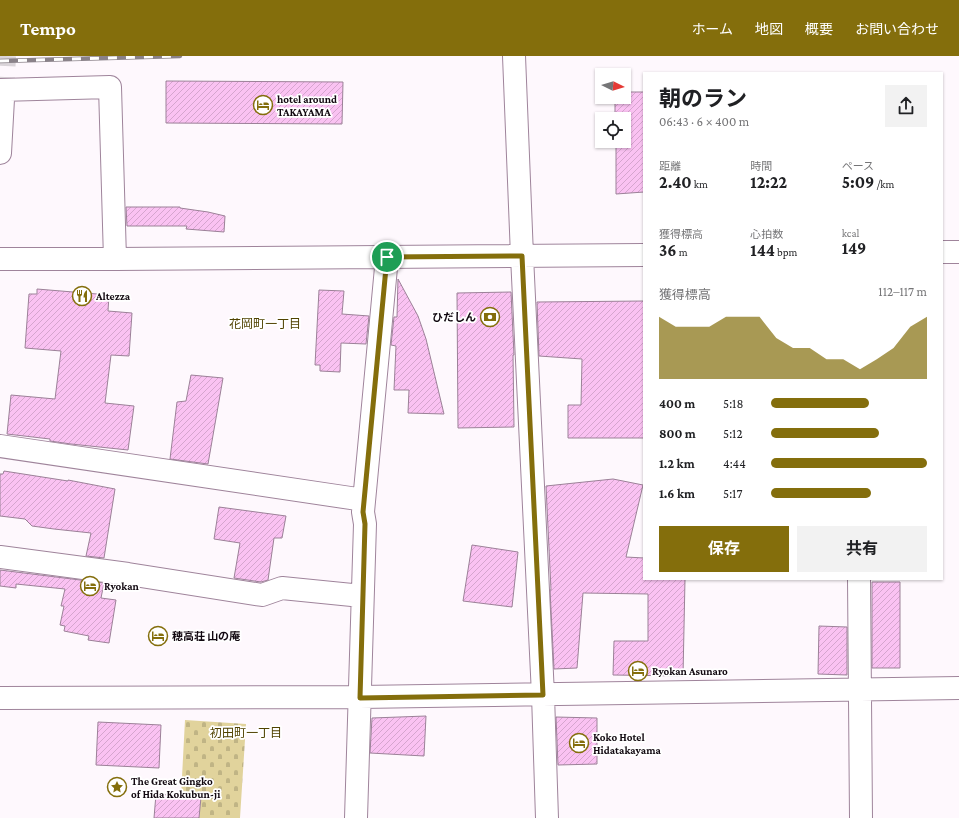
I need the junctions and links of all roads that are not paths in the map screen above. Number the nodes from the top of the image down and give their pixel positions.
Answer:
1 (514, 56) edge
2 (1, 94) edge
3 (0, 153) edge
4 (943, 252) edge
5 (959, 252) edge
6 (643, 255) edge
7 (522, 256) junction
8 (387, 257) junction
9 (0, 259) edge
10 (115, 259) junction
11 (0, 446) edge
12 (364, 500) junction
13 (0, 557) edge
14 (859, 580) edge
15 (362, 596) junction
16 (959, 688) edge
17 (860, 689) junction
18 (543, 695) junction
19 (0, 698) edge
20 (360, 698) junction
21 (356, 818) edge
22 (547, 818) edge
23 (861, 818) edge

1 - 7 street
2 - 3 street
2 - 10 street
4 - 5 street
6 - 7 street
7 - 8 street
7 - 18 street
8 - 10 street
8 - 12 street
9 - 10 street
11 - 12 street
12 - 15 street
13 - 15 street
14 - 17 street
15 - 20 street
16 - 17 street
17 - 18 street
17 - 23 street
18 - 20 street
18 - 22 street
19 - 20 street
20 - 21 street

